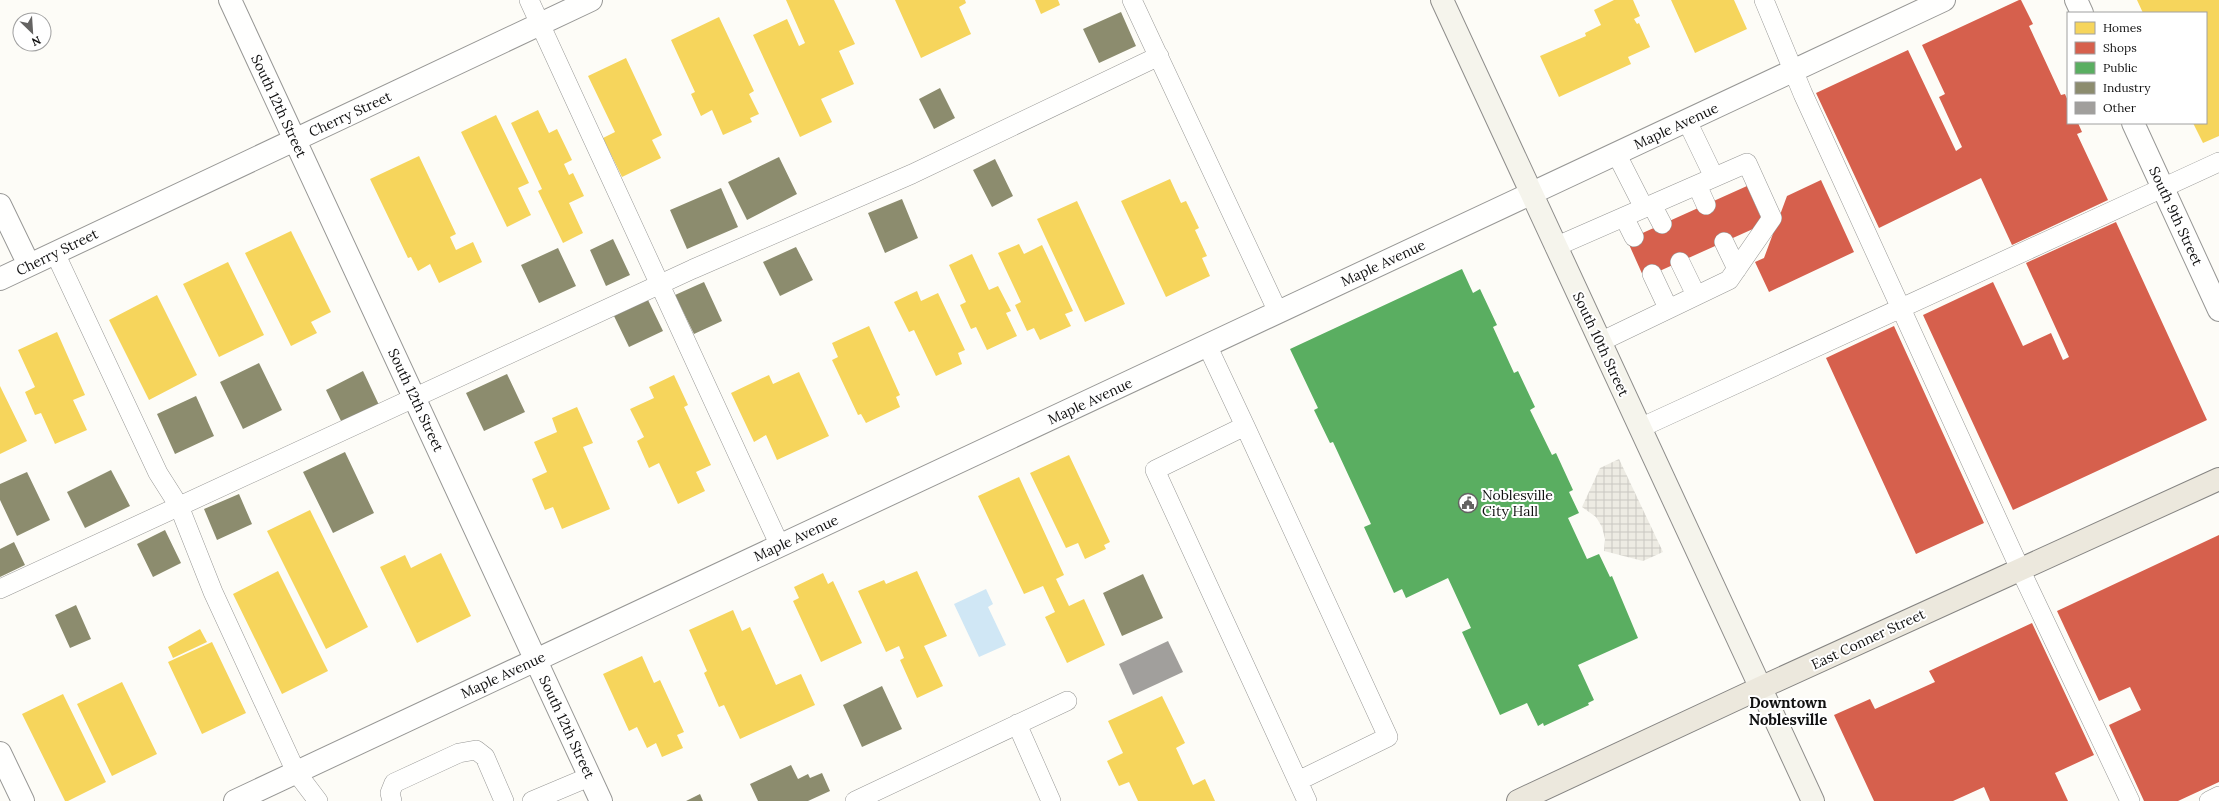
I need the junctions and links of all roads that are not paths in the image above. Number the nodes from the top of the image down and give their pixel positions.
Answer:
1 (230, 0) edge
2 (529, 0) edge
3 (591, 0) edge
4 (1132, 0) edge
5 (1442, 0) edge
6 (1764, 0) edge
7 (1944, 0) edge
8 (2076, 0) edge
9 (2082, 12) edge
10 (540, 24) junction
11 (1159, 56) junction
12 (1793, 71) junction
13 (1687, 121) junction
14 (2133, 124) edge
15 (295, 140) junction
16 (1616, 153) junction
17 (2219, 162) edge
18 (1714, 178) junction
19 (1697, 185) junction
20 (2162, 186) junction
21 (1531, 194) junction
22 (1706, 204) dead end
23 (0, 205) edge
24 (1648, 206) junction
25 (1624, 217) junction
26 (1662, 224) dead end
27 (1634, 237) dead end
28 (1724, 242) dead end
29 (1556, 247) junction
30 (55, 253) junction
31 (1680, 262) dead end
32 (29, 265) junction
33 (1737, 269) junction
34 (1652, 274) dead end
35 (0, 279) edge
36 (659, 286) junction
37 (1696, 295) junction
38 (1900, 307) junction
39 (1668, 308) junction
40 (2219, 310) edge
41 (1278, 312) junction
42 (1600, 342) junction
43 (1207, 346) junction
44 (415, 399) junction
45 (1245, 426) junction
46 (1640, 428) junction
47 (2219, 479) edge
48 (178, 506) junction
49 (780, 546) junction
50 (2020, 570) junction
51 (0, 589) edge
52 (536, 660) junction
53 (1760, 688) junction
54 (1067, 701) dead end
55 (1017, 724) junction
56 (0, 753) edge
57 (296, 772) junction
58 (590, 777) junction
59 (1298, 781) junction
60 (2219, 796) edge
61 (23, 801) edge
62 (235, 801) edge
63 (318, 801) edge
64 (392, 801) edge
65 (504, 801) edge
66 (532, 801) edge
67 (601, 801) edge
68 (855, 801) edge
69 (1051, 801) edge
70 (1307, 801) edge
71 (1518, 801) edge
72 (1813, 801) edge
73 (2130, 801) edge
74 (2209, 801) edge

1 - 15 street, South 12th Street
2 - 10 lane
3 - 10 street, Cherry Street
4 - 11 lane
5 - 21 main road, South 10th Street
6 - 12 lane
7 - 12 street, Maple Avenue
8 - 9 street
10 - 15 street, Cherry Street
10 - 36 lane
11 - 36 lane
11 - 41 lane
12 - 13 street, Maple Avenue
12 - 38 lane
13 - 16 street, Maple Avenue
13 - 18 lane
14 - 20 street, South 9th Street
15 - 30 street, Cherry Street
15 - 44 street, South 12th Street
16 - 21 street, Maple Avenue
16 - 24 lane
17 - 20 lane
18 - 19 lane
18 - 33 lane
19 - 22 lane
19 - 24 lane
20 - 38 lane
20 - 40 street, South 9th Street
21 - 29 main road, South 10th Street
21 - 41 street, Maple Avenue
23 - 32 street
24 - 25 lane
24 - 26 lane
25 - 27 lane
25 - 29 lane
28 - 33 lane
29 - 42 main road, South 10th Street
30 - 32 street, Cherry Street
30 - 48 lane
31 - 37 lane
32 - 35 street, Cherry Street
33 - 37 lane
34 - 39 lane
36 - 44 lane
36 - 49 lane
37 - 39 lane
38 - 46 lane
38 - 50 lane
39 - 42 lane
41 - 43 street, Maple Avenue
42 - 46 main road, South 10th Street
43 - 45 lane
43 - 49 street, Maple Avenue
44 - 48 lane
44 - 52 street, South 12th Street
45 - 59 lane
45 - 59 lane
46 - 53 main road, South 10th Street
47 - 50 main road, East Conner Street
48 - 51 lane
48 - 57 lane
49 - 52 street, Maple Avenue
50 - 53 main road, East Conner Street
50 - 73 lane
52 - 57 street, Maple Avenue
52 - 58 street, South 12th Street
53 - 71 main road, East Conner Street
53 - 72 main road, South 10th Street
54 - 55 lane
55 - 68 lane
55 - 69 lane
56 - 61 street
57 - 62 street, Maple Avenue
57 - 63 lane
58 - 66 lane
58 - 67 street, South 12th Street
59 - 70 lane
60 - 74 lane
64 - 65 lane

